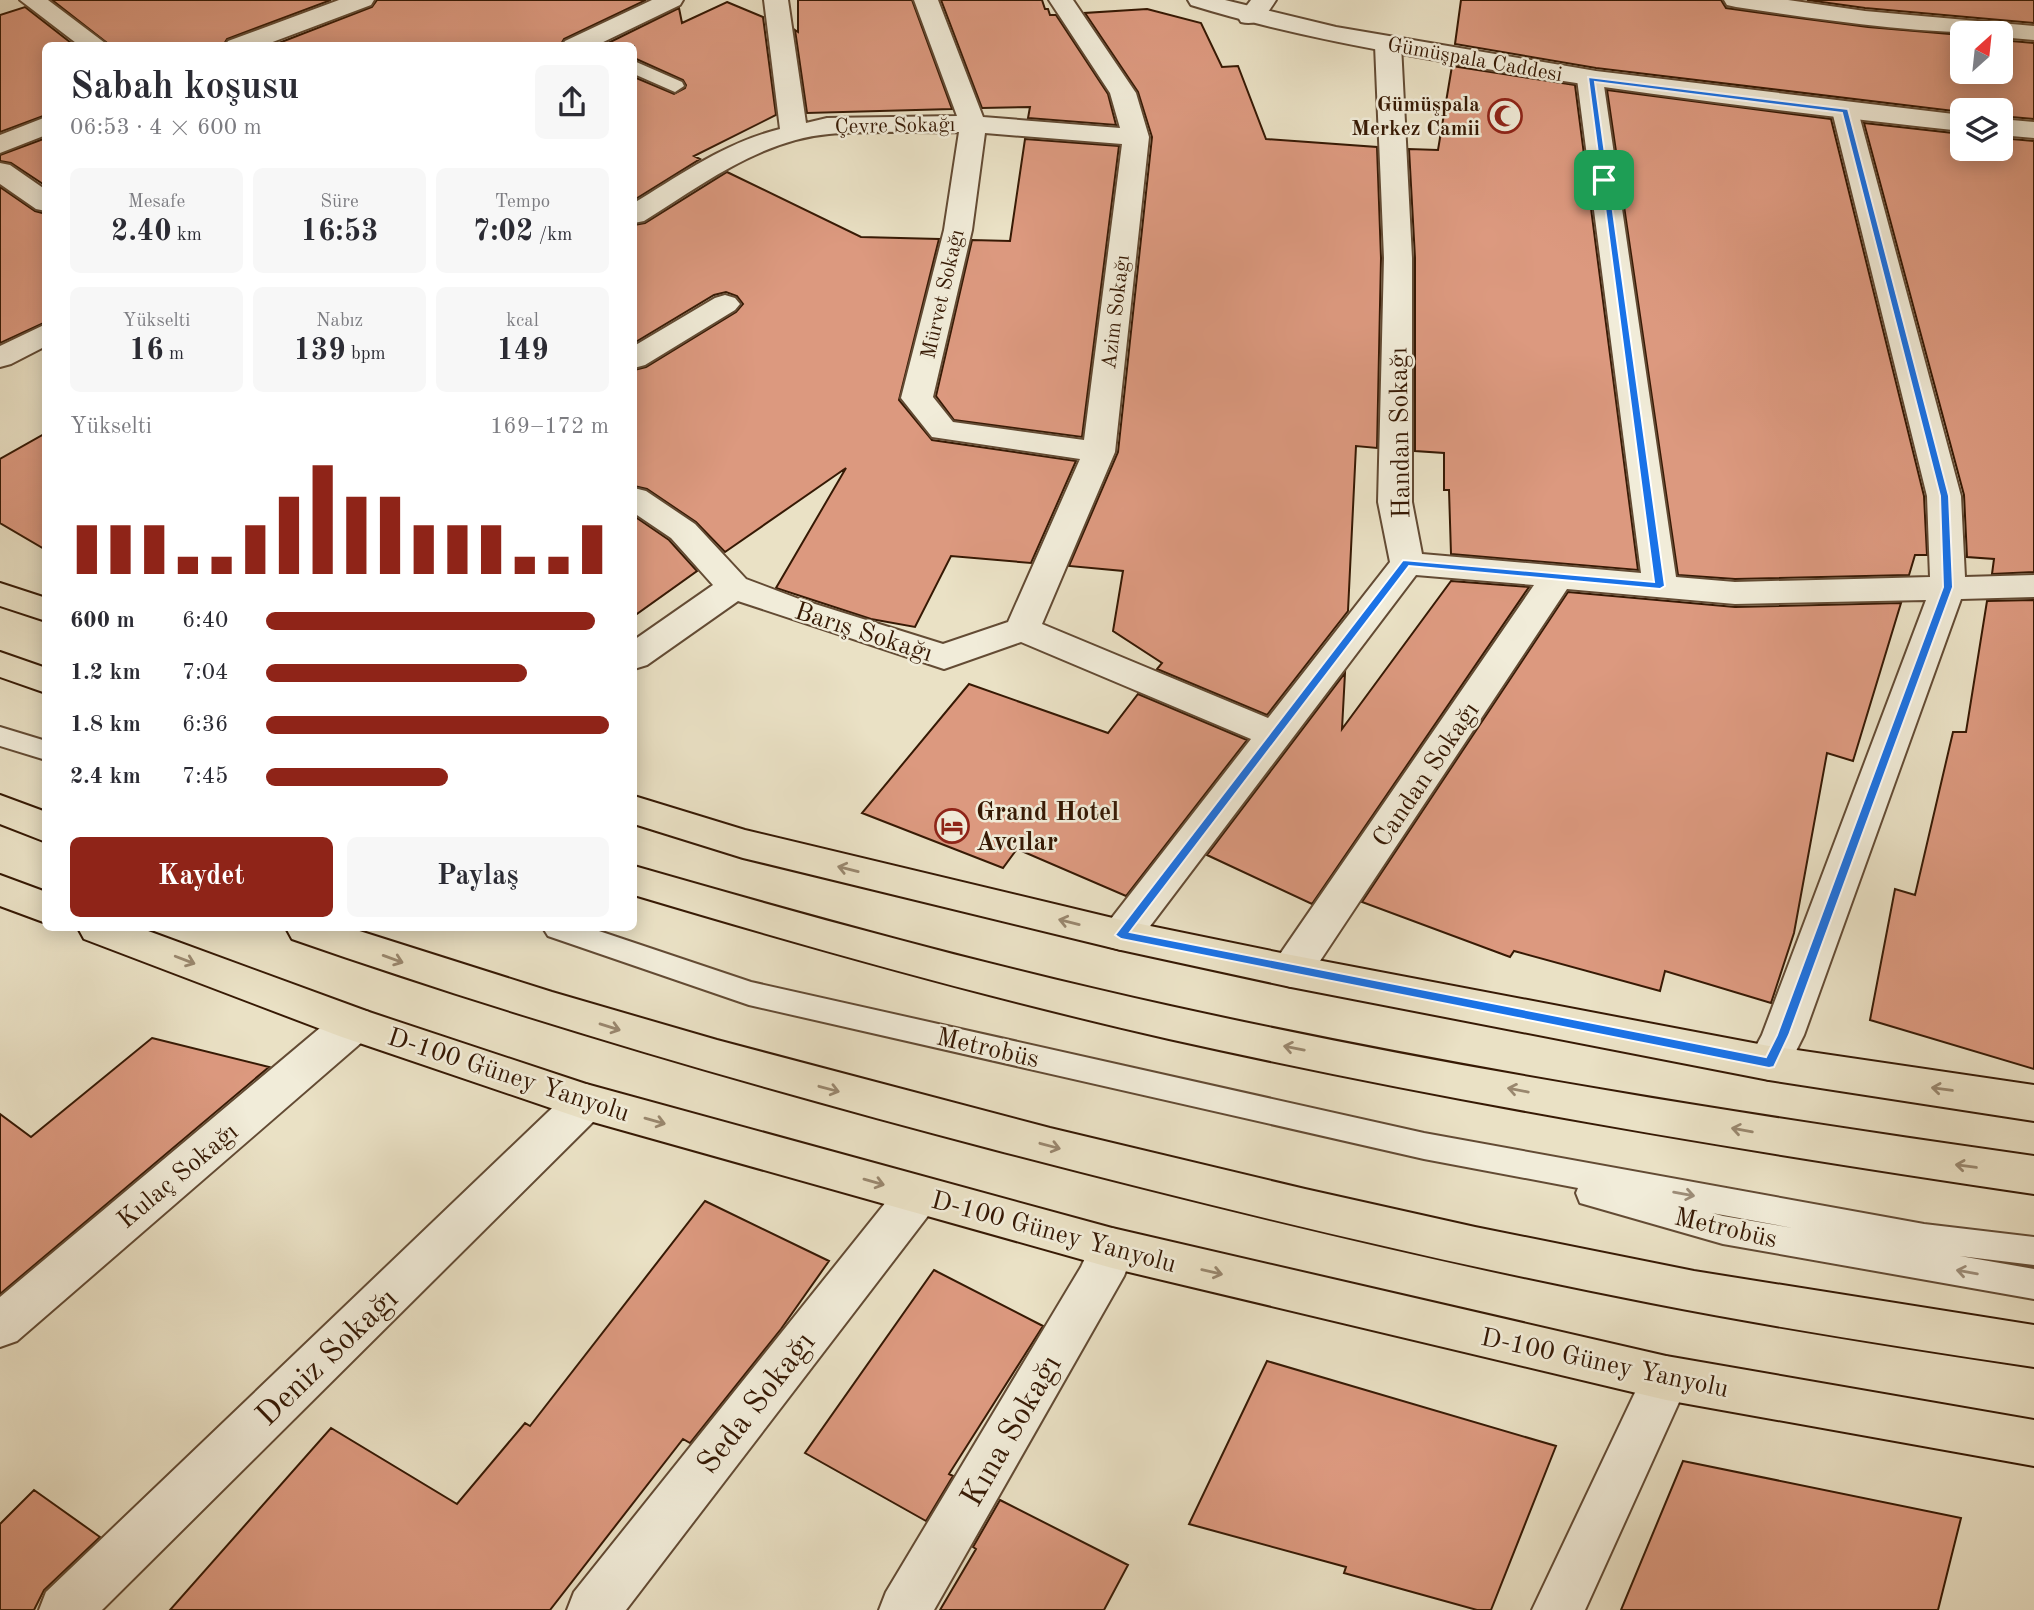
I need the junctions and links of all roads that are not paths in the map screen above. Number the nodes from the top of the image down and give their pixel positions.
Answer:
1 (32, 0) edge
2 (362, 0) edge
3 (671, 0) edge
4 (776, 0) edge
5 (926, 0) edge
6 (1061, 0) edge
7 (1200, 0) edge
8 (1736, 0) edge
9 (1257, 8) edge
10 (2034, 33) edge
11 (91, 42) edge
12 (248, 42) edge
13 (585, 42) edge
14 (1388, 45) junction
15 (637, 68) edge
16 (1590, 79) junction
17 (676, 86) dead end
18 (1846, 111) junction
19 (1950, 122) edge
20 (973, 124) junction
21 (42, 127) edge
22 (2013, 128) edge
23 (2034, 130) edge
24 (794, 134) junction
25 (1136, 137) junction
26 (0, 145) edge
27 (0, 171) edge
28 (42, 200) edge
29 (637, 213) edge
30 (725, 304) dead end
31 (42, 335) edge
32 (637, 357) edge
33 (0, 358) edge
34 (1098, 452) junction
35 (637, 500) edge
36 (1407, 563) junction
37 (1558, 576) junction
38 (1660, 586) junction
39 (2034, 586) edge
40 (734, 587) junction
41 (1948, 587) junction
42 (0, 594) edge
43 (42, 609) edge
44 (1022, 629) junction
45 (637, 655) edge
46 (0, 664) edge
47 (42, 680) edge
48 (1275, 734) junction
49 (0, 736) edge
50 (42, 750) edge
51 (0, 809) edge
52 (637, 811) edge
53 (42, 826) edge
54 (637, 882) edge
55 (0, 890) edge
56 (42, 906) edge
57 (106, 931) edge
58 (315, 931) edge
59 (567, 931) edge
60 (1121, 935) junction
61 (1291, 971) junction
62 (354, 1024) junction
63 (1769, 1063) junction
64 (586, 1102) junction
65 (2034, 1102) edge
66 (1424, 1146) junction
67 (2034, 1175) edge
68 (918, 1195) junction
69 (1112, 1248) junction
70 (2034, 1251) edge
71 (2034, 1284) edge
72 (0, 1326) edge
73 (2034, 1346) edge
74 (1666, 1378) junction
75 (2034, 1443) edge
76 (65, 1610) edge
77 (593, 1610) edge
78 (905, 1610) edge
79 (1558, 1610) edge

1 - 11 street
2 - 12 street
3 - 13 street
4 - 24 street
5 - 20 street, Mürvet Sokağı
6 - 25 street, Azim Sokağı
7 - 9 street, Gümüşpala Caddesi
8 - 10 street
9 - 14 street, Gümüşpala Caddesi
14 - 16 street, Gümüşpala Caddesi
14 - 36 street, Handan Sokağı
15 - 17 lane
16 - 18 street, Gümüşpala Caddesi
16 - 38 street
18 - 19 street, Gümüşpala Caddesi
18 - 41 street
20 - 24 street, Çevre Sokağı
20 - 25 street, Çevre Sokağı
20 - 34 street, Mürvet Sokağı
21 - 26 street
22 - 23 street
24 - 29 street, Çevre Sokağı
25 - 34 street, Azim Sokağı
27 - 28 street
30 - 32 street
31 - 33 street
34 - 44 street, Azim Sokağı
35 - 40 street, Barış Sokağı
36 - 37 street
36 - 48 street
37 - 38 street
37 - 61 street, Candan Sokağı
38 - 41 street
39 - 41 street
40 - 44 street, Barış Sokağı
40 - 45 street
41 - 63 street
42 - 43 main road
44 - 48 street
46 - 47 main road
48 - 60 street
49 - 50 lane
51 - 53 main road
60 -> 52 main road
67 -> 54 main road
55 - 56 main road
57 -> 62 main road, D-100 Güney Yanyolu
58 -> 73 main road
59 - 66 lane, Metrobüs
60 - 61 main road
61 - 63 main road
62 - 64 main road, D-100 Güney Yanyolu
62 - 72 street, Kulaç Sokağı
65 -> 63 main road
64 -> 68 main road, D-100 Güney Yanyolu
64 - 76 street, Deniz Sokağı
66 -> 70 lane, Metrobüs
71 -> 66 lane, Metrobüs
68 - 69 main road, D-100 Güney Yanyolu
68 - 77 street, Seda Sokağı
69 -> 74 main road, D-100 Güney Yanyolu
69 - 78 street, Kına Sokağı
74 - 75 main road, D-100 Güney Yanyolu
74 - 79 street

